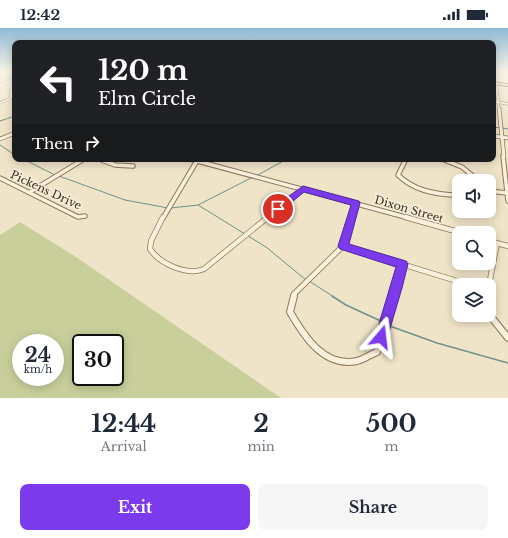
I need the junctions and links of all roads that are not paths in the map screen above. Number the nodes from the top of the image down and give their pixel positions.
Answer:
1 (12, 89) edge
2 (496, 92) edge
3 (11, 98) joint
4 (0, 102) edge
5 (497, 102) junction
6 (508, 104) edge
7 (12, 134) edge
8 (496, 136) edge
9 (501, 137) junction
10 (508, 138) edge
11 (0, 139) edge
12 (503, 155) junction
13 (508, 156) edge
14 (79, 162) edge
15 (104, 162) edge
16 (196, 162) edge
17 (204, 162) edge
18 (404, 162) edge
19 (450, 162) edge
20 (133, 166) dead end
21 (470, 174) edge
22 (0, 178) edge
23 (303, 189) junction
24 (30, 192) junction
25 (496, 192) edge
26 (507, 193) edge
27 (452, 195) edge
28 (508, 201) edge
29 (356, 203) junction
30 (85, 216) dead end
31 (452, 230) edge
32 (497, 243) joint
33 (343, 246) junction
34 (508, 246) edge
35 (402, 264) junction
36 (490, 278) edge
37 (452, 279) edge
38 (495, 322) edge
39 (508, 338) edge

1 - 3 street
2 - 5 street
3 - 4 street
5 - 6 street
5 - 9 street
7 - 11 street
8 - 9 street
9 - 10 street
9 - 12 street
12 - 13 street
12 - 26 street
14 - 24 street
15 - 20 street
16 - 23 street
17 - 23 street, Dixon Street
18 - 27 street
19 - 21 street
22 - 24 street, Pickens Drive
23 - 29 street, Dixon Street
24 - 30 street, Pickens Drive
25 - 26 street
26 - 28 street
29 - 31 street, Dixon Street
29 - 33 street
32 - 34 street
32 - 36 street
33 - 35 street
33 - 35 street
35 - 37 street
38 - 39 street

